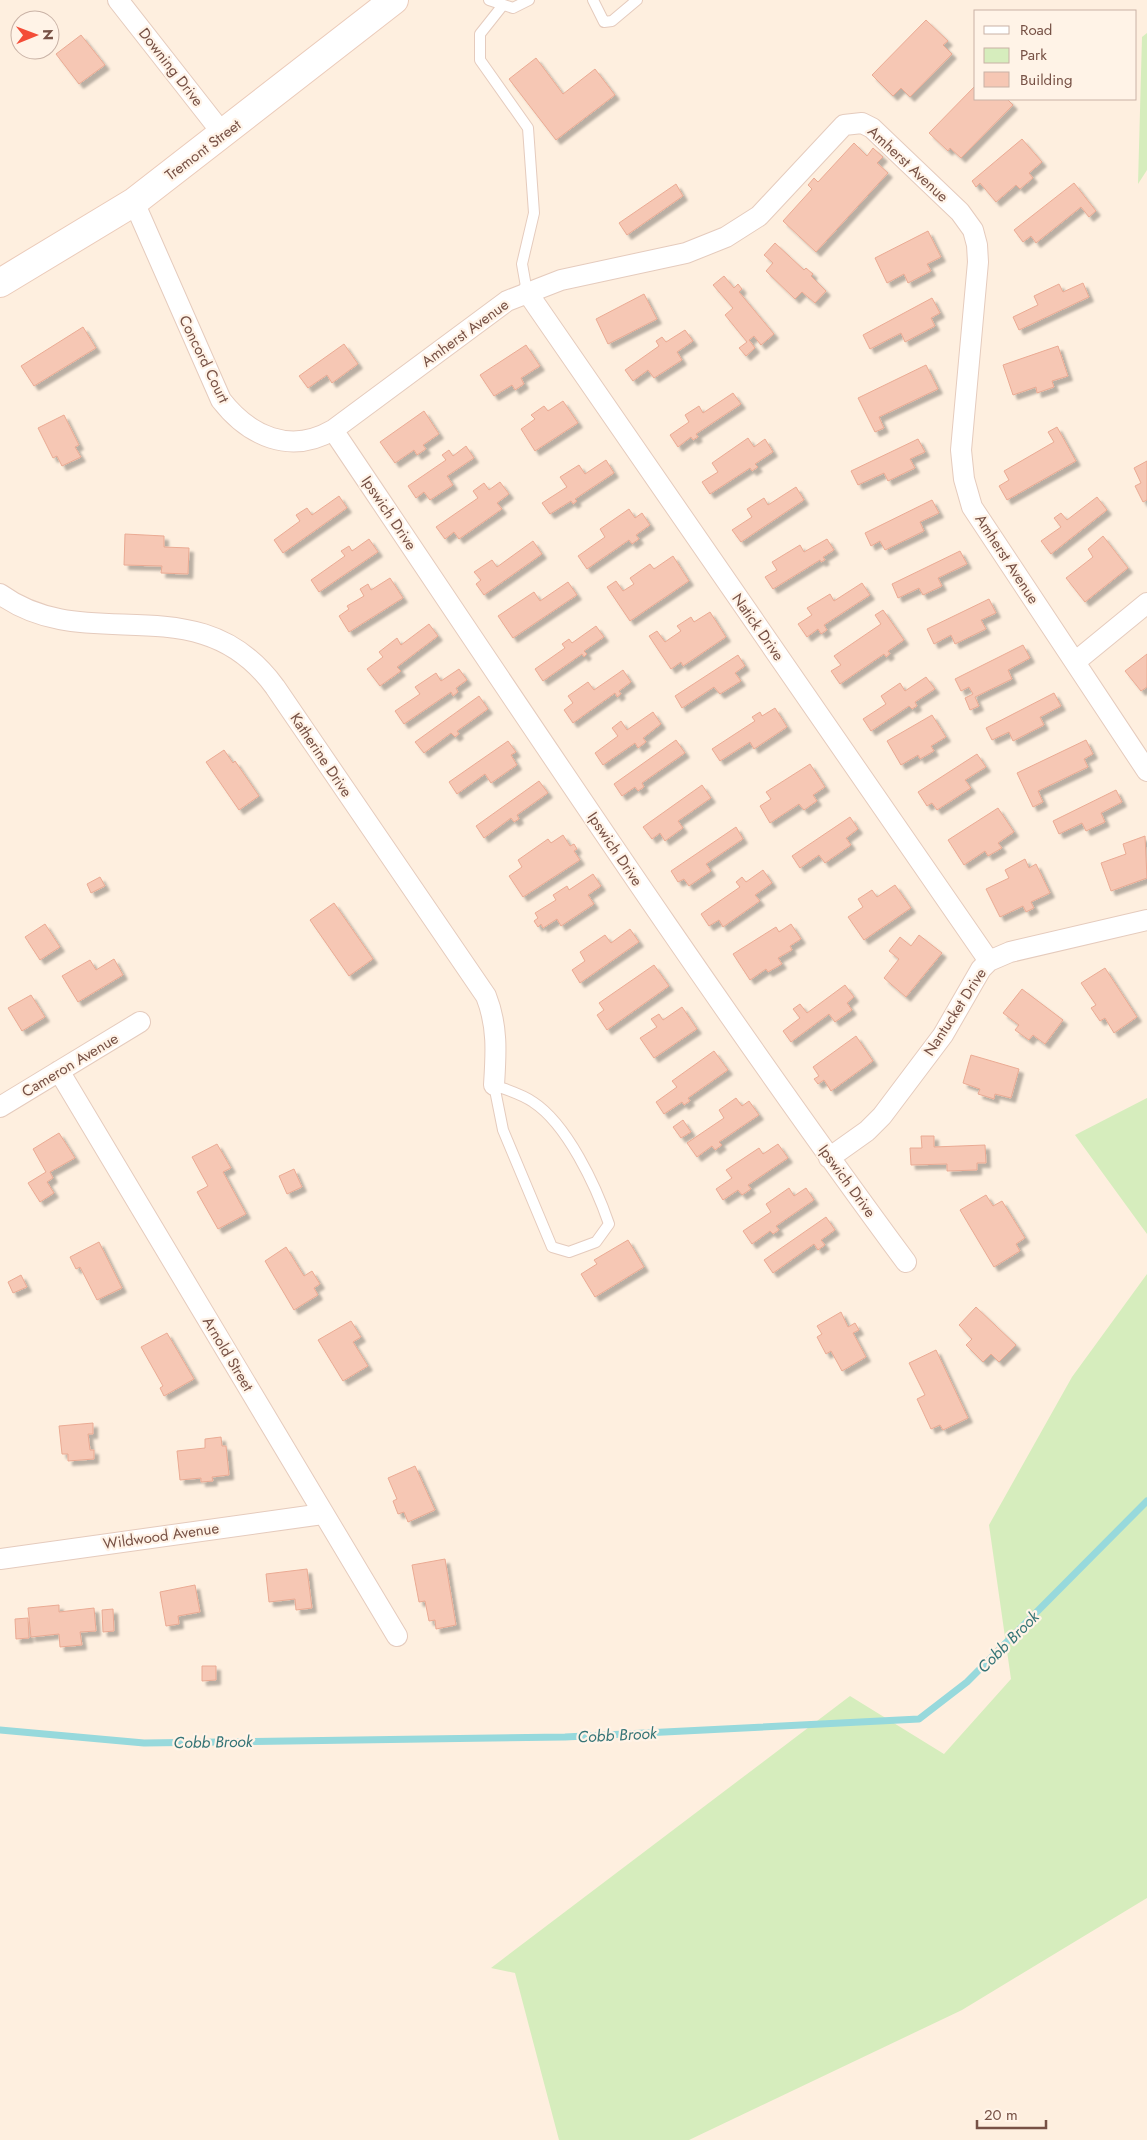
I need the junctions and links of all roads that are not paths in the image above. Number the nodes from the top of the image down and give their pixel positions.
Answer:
1 (118, 0) edge
2 (394, 0) edge
3 (489, 0) edge
4 (529, 0) edge
5 (593, 0) edge
6 (637, 0) edge
7 (503, 5) junction
8 (223, 134) junction
9 (134, 202) junction
10 (0, 283) edge
11 (527, 292) junction
12 (333, 430) junction
13 (0, 594) edge
14 (1147, 603) edge
15 (1075, 662) junction
16 (1147, 771) edge
17 (1147, 920) edge
18 (989, 962) junction
19 (140, 1022) dead end
20 (59, 1071) junction
21 (494, 1085) junction
22 (0, 1107) edge
23 (829, 1158) junction
24 (906, 1262) dead end
25 (322, 1514) junction
26 (0, 1559) edge
27 (397, 1636) dead end

1 - 8 street, Downing Drive
2 - 8 main road, Tremont Street
3 - 7 lane
4 - 7 lane
5 - 6 lane
7 - 11 lane
8 - 9 main road, Tremont Street
9 - 10 main road, Tremont Street
9 - 12 street, Concord Court
11 - 12 street, Amherst Avenue
11 - 15 street, Amherst Avenue
11 - 18 street, Natick Drive
12 - 23 street, Ipswich Drive
13 - 21 street, Katherine Drive
14 - 15 street
15 - 16 street, Amherst Avenue
17 - 18 street, Nantucket Drive
18 - 23 street, Nantucket Drive
19 - 20 street, Cameron Avenue
20 - 22 street, Cameron Avenue
20 - 25 street, Arnold Street
21 - 21 lane
23 - 24 street, Ipswich Drive
25 - 26 street, Wildwood Avenue
25 - 27 street, Arnold Street

